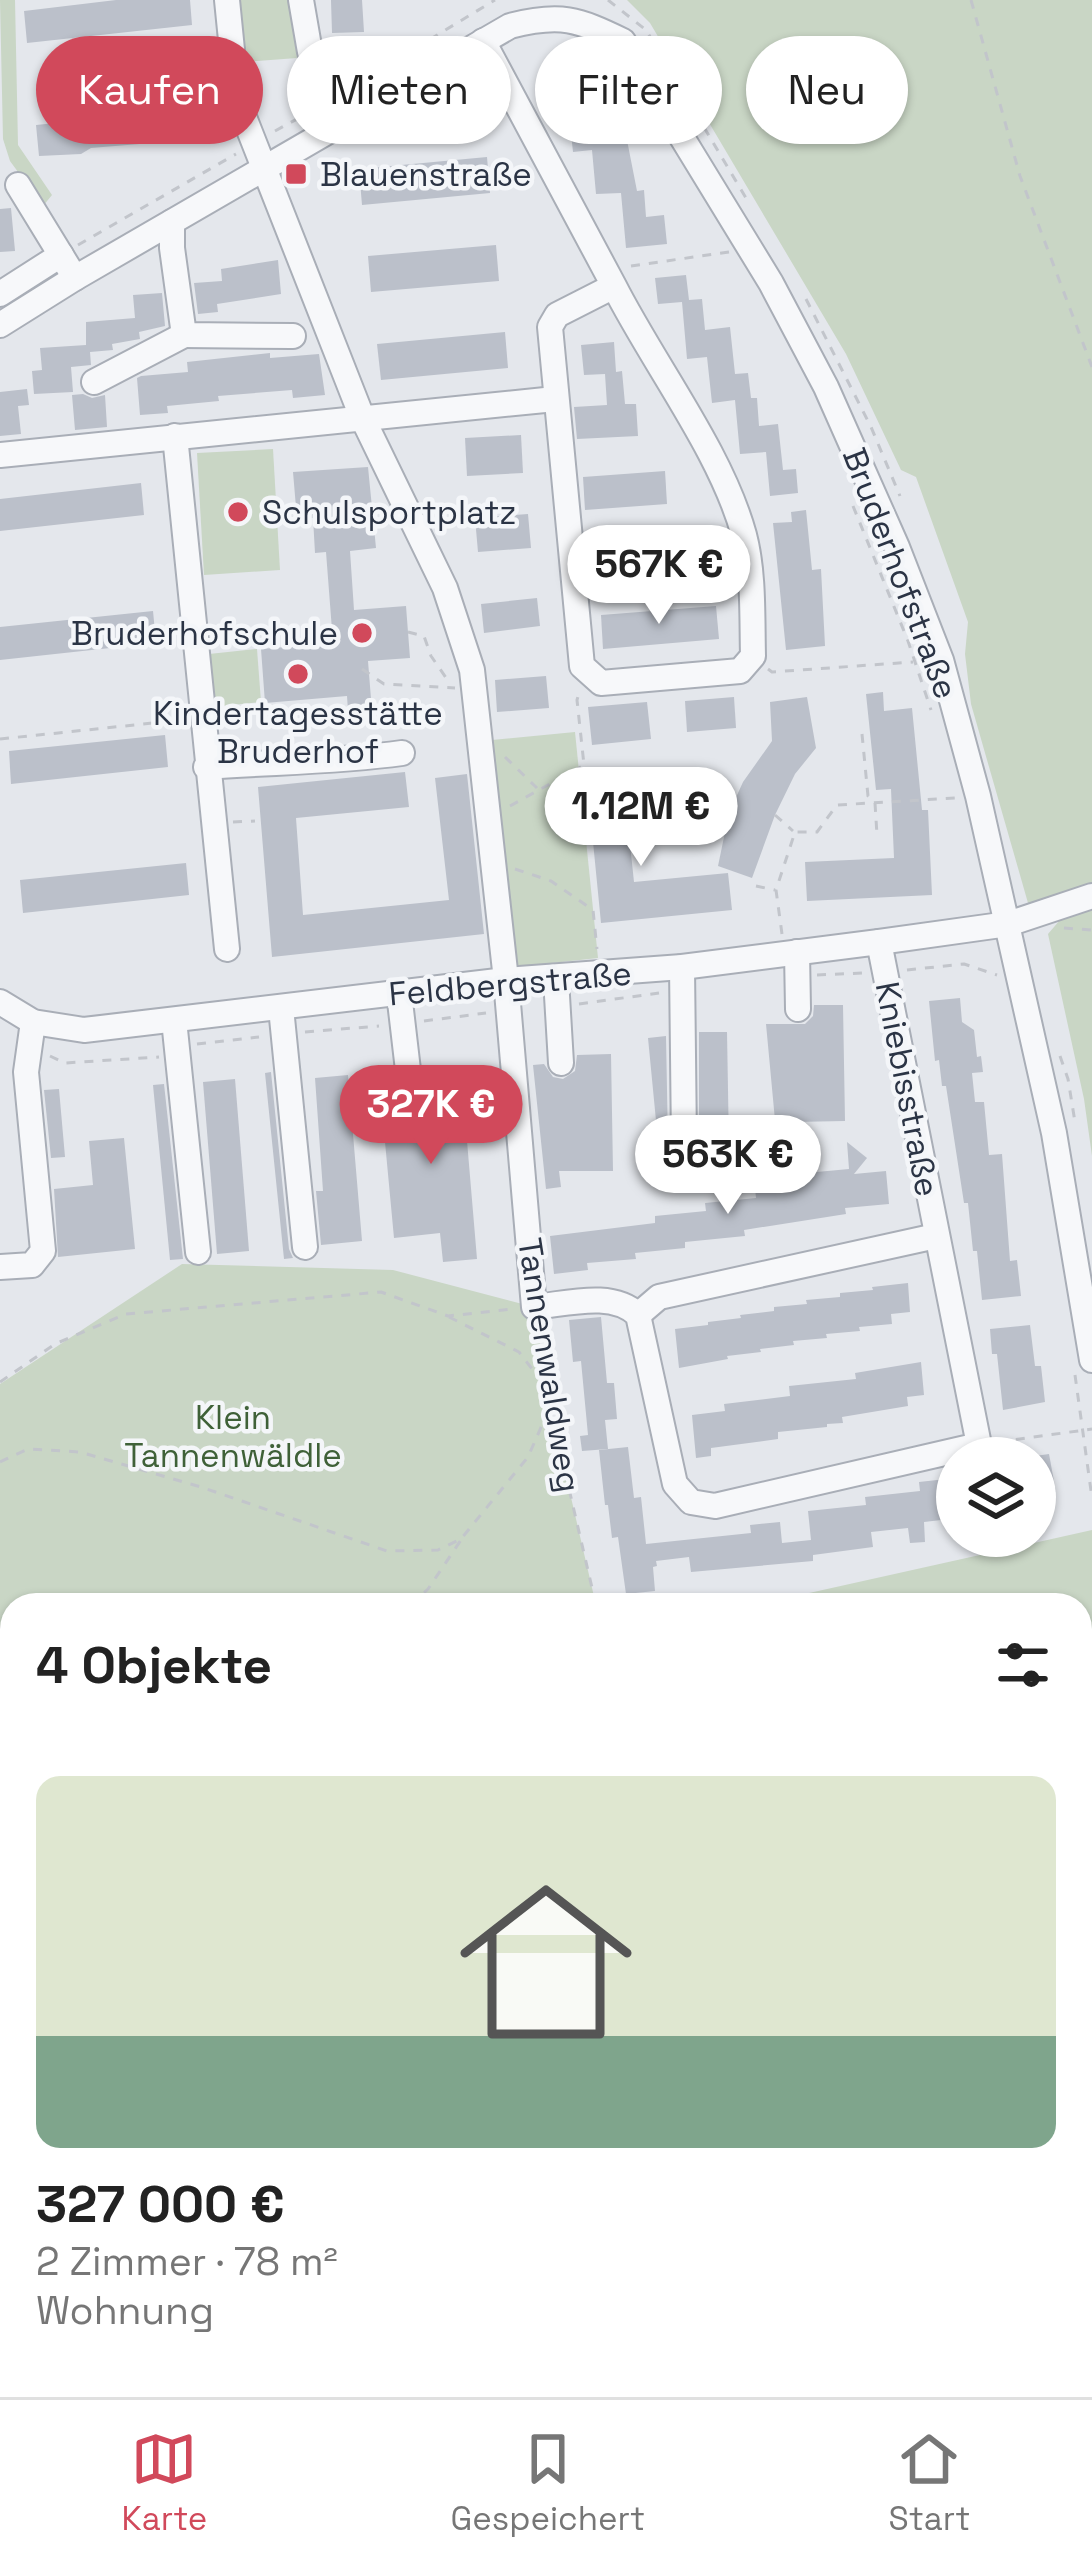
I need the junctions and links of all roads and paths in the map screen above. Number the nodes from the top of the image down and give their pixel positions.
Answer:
1 (227, 0) edge
2 (302, 0) edge
3 (495, 0) edge
4 (971, 0) edge
5 (231, 36) edge
6 (308, 36) edge
7 (444, 36) edge
8 (492, 36) edge
9 (511, 93) edge
10 (252, 144) edge
11 (256, 144) edge
12 (296, 144) edge
13 (266, 168) junction
14 (18, 185) dead end
15 (172, 222) junction
16 (750, 249) junction
17 (62, 255) junction
18 (75, 278) junction
19 (610, 278) junction
20 (0, 294) edge
21 (0, 326) edge
22 (184, 335) junction
23 (293, 336) dead end
24 (1092, 367) edge
25 (94, 382) dead end
26 (555, 399) junction
27 (362, 417) junction
28 (175, 436) junction
29 (0, 455) edge
30 (850, 497) dead end
31 (408, 632) dead end
32 (753, 656) junction
33 (928, 661) junction
34 (362, 669) dead end
35 (587, 671) junction
36 (475, 687) junction
37 (201, 718) junction
38 (937, 729) dead end
39 (862, 734) dead end
40 (0, 739) edge
41 (480, 742) junction
42 (402, 753) dead end
43 (206, 767) junction
44 (955, 786) dead end
45 (538, 789) junction
46 (875, 802) junction
47 (775, 814) dead end
48 (488, 820) junction
49 (795, 832) junction
50 (877, 835) dead end
51 (492, 856) junction
52 (756, 886) dead end
53 (776, 890) junction
54 (1092, 896) edge
55 (997, 926) junction
56 (879, 942) junction
57 (227, 949) dead end
58 (790, 953) junction
59 (682, 967) junction
60 (885, 972) junction
61 (600, 975) junction
62 (556, 979) junction
63 (506, 980) junction
64 (399, 993) junction
65 (280, 1008) junction
66 (798, 1009) dead end
67 (174, 1020) junction
68 (15, 1023) edge
69 (178, 1056) junction
70 (561, 1063) dead end
71 (409, 1070) dead end
72 (684, 1143) dead end
73 (936, 1236) junction
74 (305, 1247) dead end
75 (198, 1252) dead end
76 (0, 1267) edge
77 (534, 1307) junction
78 (638, 1315) junction
79 (448, 1316) junction
80 (1083, 1364) edge
81 (0, 1382) edge
82 (548, 1390) junction
83 (550, 1407) junction
84 (1092, 1429) edge
85 (1081, 1430) junction
86 (977, 1437) edge
87 (1033, 1437) edge
88 (936, 1455) edge
89 (0, 1462) edge
90 (1092, 1498) edge
91 (461, 1539) junction
92 (423, 1593) edge
93 (593, 1593) edge

1 - 5 street
2 - 6 street
3 - 7 path
4 - 24 path
8 - 16 street, Bruderhofstraße
9 - 19 street
10 - 17 path
11 - 13 street
12 - 13 street
13 - 15 street
13 - 27 street, Tannenwaldweg
14 - 17 street
15 - 18 street
15 - 22 street
16 - 19 path
16 - 33 street, Bruderhofstraße
17 - 18 street
17 - 20 street
18 - 21 street
19 - 26 street
19 - 32 street
22 - 23 street
22 - 25 street
26 - 27 street
26 - 35 street
27 - 28 street
27 - 36 street, Tannenwaldweg
28 - 29 street
28 - 37 street
30 - 33 path
31 - 36 path
32 - 33 path
32 - 35 street
33 - 38 path
33 - 55 street, Bruderhofstraße
34 - 36 path
35 - 45 path
36 - 41 street, Tannenwaldweg
37 - 40 path
37 - 43 street
39 - 46 path
41 - 45 path
41 - 48 street, Tannenwaldweg
42 - 43 street
43 - 57 street
44 - 46 path
45 - 48 path
46 - 49 path
46 - 50 path
47 - 49 path
48 - 51 street, Tannenwaldweg
49 - 53 path
51 - 61 path
51 - 63 street, Tannenwaldweg
52 - 53 path
53 - 58 path
54 - 55 street, Feldbergstraße
55 - 56 street, Feldbergstraße
55 - 60 path
55 - 80 street, Bruderhofstraße
56 - 58 street, Feldbergstraße
56 - 60 street, Kniebisstraße
58 - 59 street, Feldbergstraße
58 - 66 street
59 - 61 street, Feldbergstraße
59 - 72 street
60 - 73 street, Kniebisstraße
61 - 62 street, Feldbergstraße
62 - 63 street, Feldbergstraße
62 - 70 street
63 - 64 street, Feldbergstraße
63 - 77 street, Tannenwaldweg
64 - 65 street, Feldbergstraße
64 - 71 street
65 - 67 street, Feldbergstraße
65 - 74 street
67 - 68 street, Feldbergstraße
67 - 69 street
68 - 69 path
68 - 76 street
69 - 75 street
73 - 78 street, Kniebisstraße
73 - 86 street, Kniebisstraße
77 - 78 street
77 - 79 path
77 - 82 path, Tannenwaldweg
78 - 88 street
79 - 81 path
79 - 82 path
80 - 85 path
82 - 83 path, Tannenwaldweg
83 - 91 path
83 - 93 path, Tannenwaldweg
84 - 85 path
85 - 87 path
85 - 90 path
89 - 91 path
91 - 92 path

